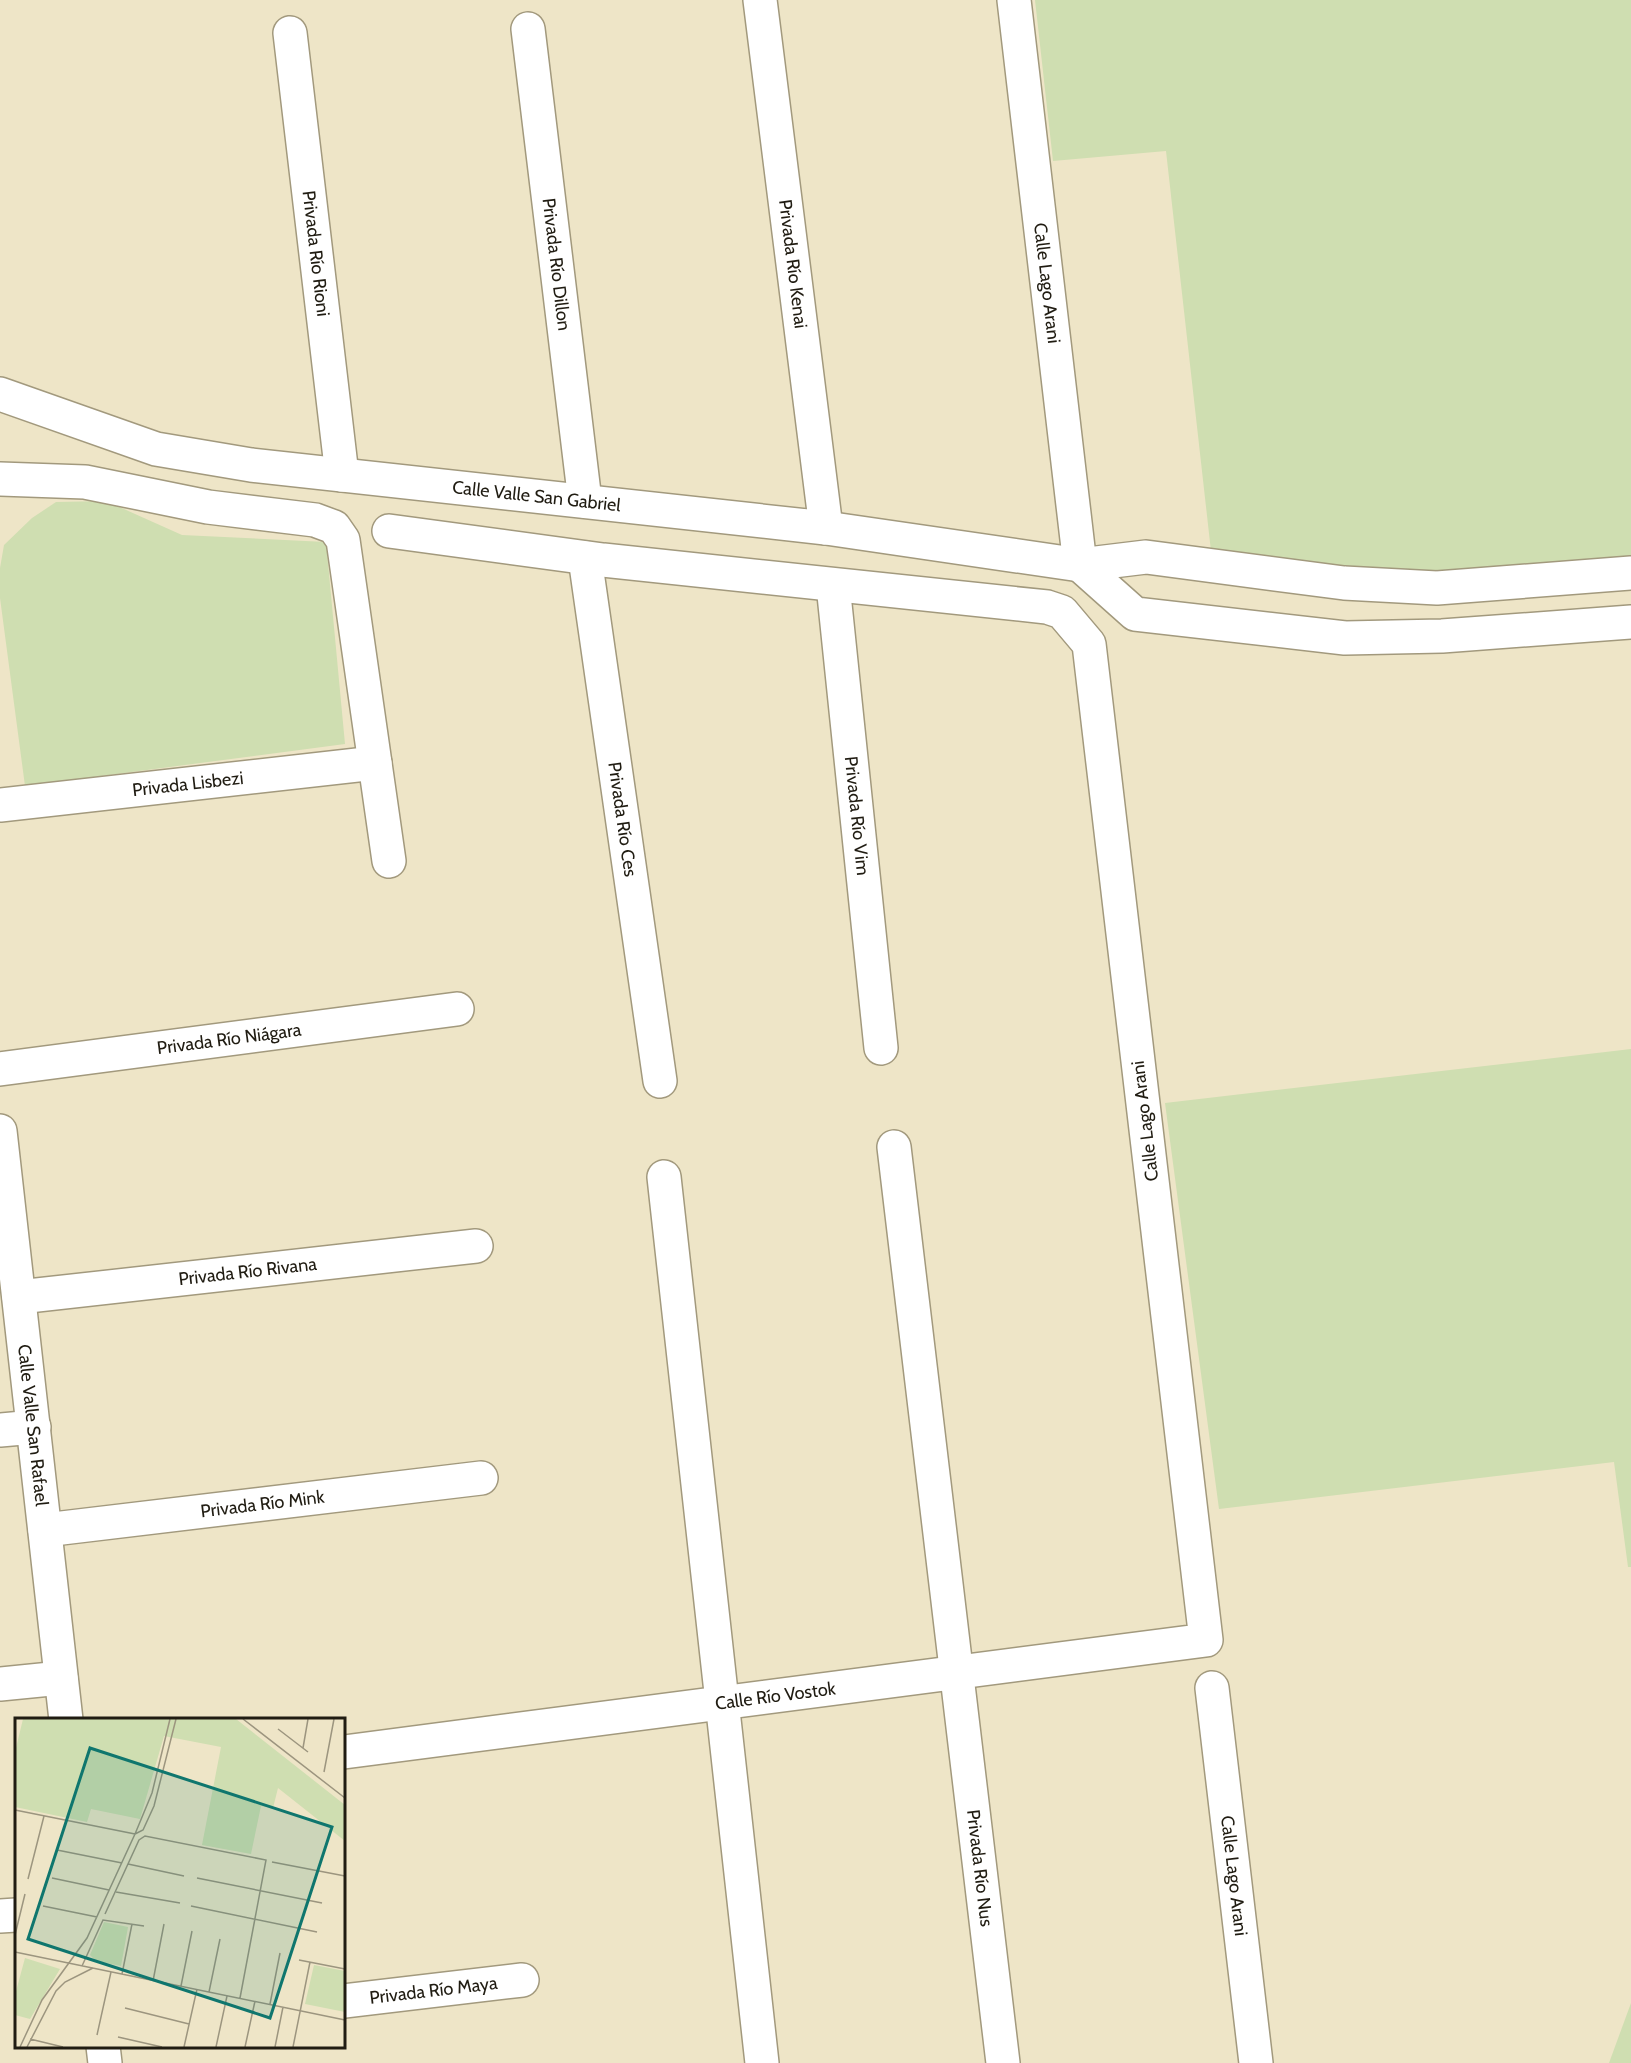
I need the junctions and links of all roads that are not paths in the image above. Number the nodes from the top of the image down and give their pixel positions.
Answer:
1 (760, 0) edge
2 (1014, 0) edge
3 (528, 29) dead end
4 (290, 33) dead end
5 (0, 394) edge
6 (342, 475) junction
7 (0, 479) edge
8 (585, 501) junction
9 (826, 528) junction
10 (389, 531) dead end
11 (585, 558) junction
12 (1080, 565) junction
13 (1631, 573) edge
14 (833, 585) junction
15 (1631, 622) edge
16 (375, 763) junction
17 (0, 805) edge
18 (389, 861) dead end
19 (457, 1009) dead end
20 (881, 1048) dead end
21 (0, 1069) edge
22 (660, 1081) dead end
23 (0, 1131) edge
24 (894, 1147) dead end
25 (664, 1177) dead end
26 (477, 1246) dead end
27 (19, 1297) junction
28 (34, 1427) junction
29 (0, 1430) edge
30 (481, 1478) dead end
31 (45, 1530) junction
32 (1206, 1640) joint
33 (957, 1672) junction
34 (61, 1678) junction
35 (0, 1684) edge
36 (1212, 1688) dead end
37 (722, 1703) junction
38 (66, 1718) edge
39 (345, 1752) edge
40 (15, 1915) edge
41 (0, 1917) edge
42 (522, 1980) dead end
43 (345, 2001) edge
44 (103, 2048) edge
45 (105, 2063) edge
46 (762, 2063) edge
47 (1003, 2063) edge
48 (1256, 2063) edge

1 - 9 street, Privada Río Kenai
2 - 12 street, Calle Lago Arani
3 - 8 street, Privada Río Dillon
4 - 6 street, Privada Río Rioni
5 - 6 street, Calle Valle San Gabriel
6 - 8 street, Calle Valle San Gabriel
7 - 16 street
8 - 9 street, Calle Valle San Gabriel
9 - 12 street, Calle Valle San Gabriel
10 - 11 street
11 - 14 street
11 - 22 street, Privada Río Ces
12 - 13 street, Calle Valle San Gabriel
12 - 15 street
14 - 20 street, Privada Río Vim
14 - 32 street, Calle Lago Arani
16 - 17 street, Privada Lisbezi
16 - 18 street
19 - 21 street, Privada Río Niágara
23 - 27 street, Calle Valle San Rafael
24 - 33 street, Privada Río Nus
25 - 37 street
26 - 27 street, Privada Río Rivana
27 - 28 street, Calle Valle San Rafael
28 - 29 street
28 - 31 street, Calle Valle San Rafael
30 - 31 street, Privada Río Mink
31 - 34 street, Calle Valle San Rafael
32 - 33 street, Calle Río Vostok
33 - 37 street, Calle Río Vostok
33 - 47 street, Privada Río Nus
34 - 35 street
34 - 38 street, Calle Valle San Rafael
36 - 48 street, Calle Lago Arani
37 - 39 street, Calle Río Vostok
37 - 46 street
40 - 41 street
42 - 43 street, Privada Río Maya
44 - 45 street

